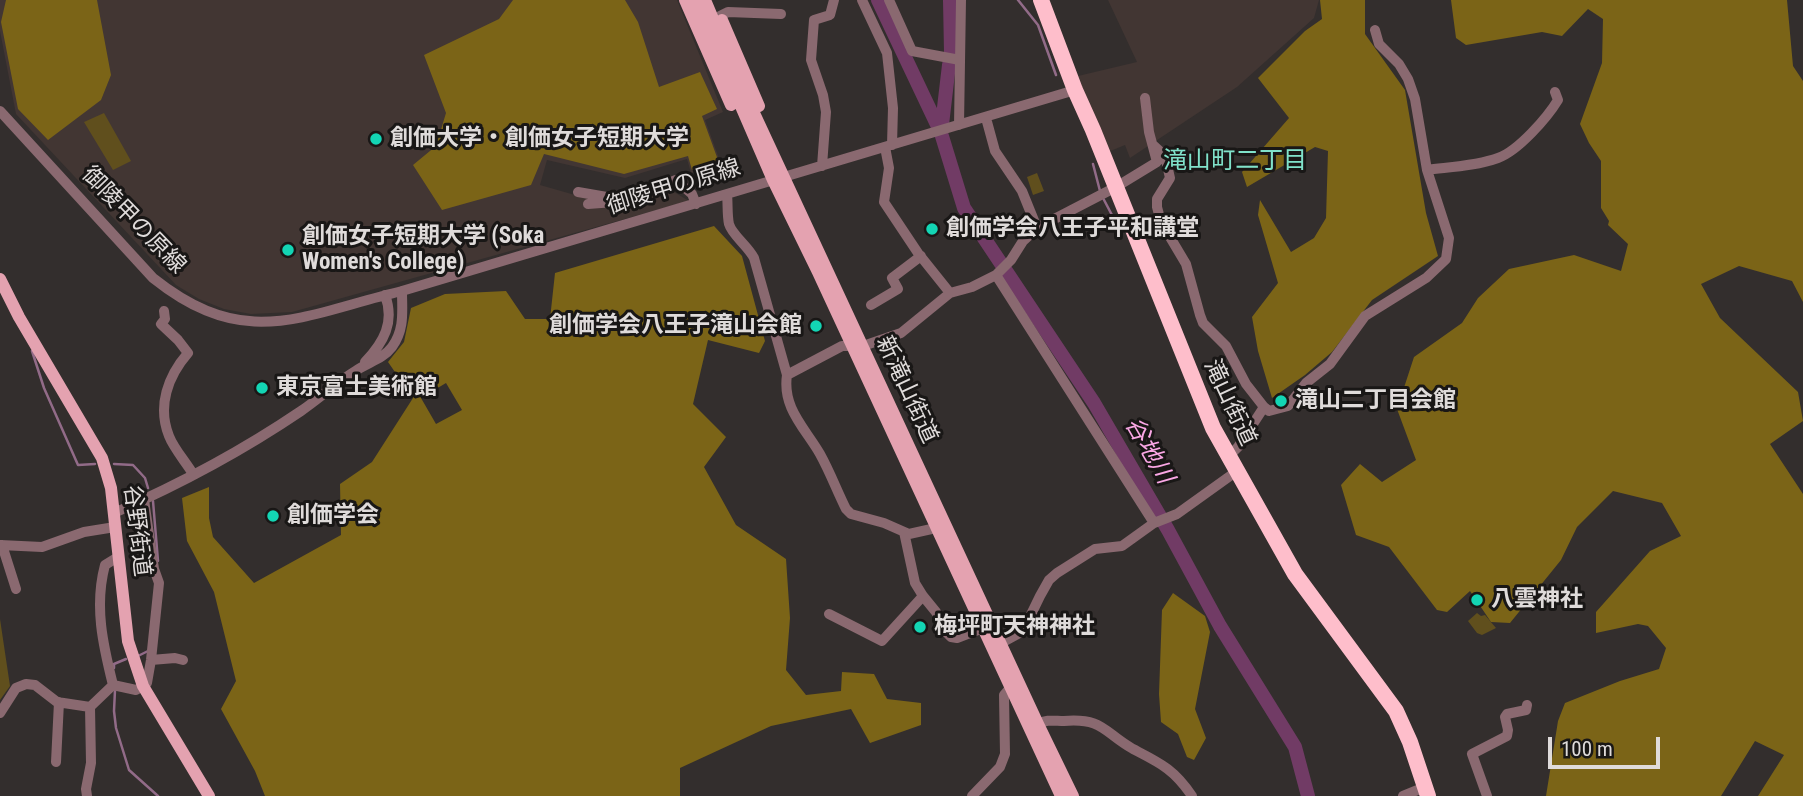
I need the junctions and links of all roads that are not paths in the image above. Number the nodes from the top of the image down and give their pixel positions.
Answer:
1 (685, 0) edge
2 (695, 0) edge
3 (705, 0) edge
4 (714, 0) edge
5 (834, 0) edge
6 (862, 0) edge
7 (889, 0) edge
8 (961, 0) edge
9 (1041, 0) edge
10 (781, 14) dead end
11 (720, 16) junction
12 (1375, 30) dead end
13 (960, 60) junction
14 (1075, 90) junction
15 (1555, 92) dead end
16 (1145, 98) dead end
17 (0, 111) edge
18 (986, 118) junction
19 (957, 126) junction
20 (756, 128) junction
21 (1152, 143) junction
22 (889, 146) junction
23 (822, 166) junction
24 (1427, 170) junction
25 (779, 179) junction
26 (1116, 187) junction
27 (578, 192) dead end
28 (727, 194) junction
29 (624, 200) junction
30 (588, 204) dead end
31 (696, 204) junction
32 (1037, 228) junction
33 (921, 256) junction
34 (997, 274) junction
35 (0, 279) edge
36 (402, 291) junction
37 (950, 293) junction
38 (385, 295) junction
39 (871, 305) dead end
40 (164, 311) dead end
41 (858, 347) junction
42 (358, 369) junction
43 (787, 375) junction
44 (1264, 407) junction
45 (1232, 464) junction
46 (194, 474) junction
47 (144, 500) junction
48 (114, 513) junction
49 (1155, 523) junction
50 (115, 527) junction
51 (936, 528) junction
52 (904, 532) junction
53 (1, 545) edge
54 (118, 557) junction
55 (969, 587) junction
56 (16, 589) dead end
57 (923, 596) junction
58 (828, 614) dead end
59 (983, 628) junction
60 (1001, 643) junction
61 (151, 660) junction
62 (183, 660) dead end
63 (113, 685) junction
64 (143, 686) junction
65 (1010, 688) junction
66 (59, 702) junction
67 (1527, 705) dead end
68 (90, 707) junction
69 (0, 713) edge
70 (1038, 724) junction
71 (56, 762) dead end
72 (1426, 791) edge
73 (87, 796) edge
74 (209, 796) edge
75 (972, 796) edge
76 (1061, 796) edge
77 (1073, 796) edge
78 (1192, 796) edge
79 (1403, 796) edge
80 (1487, 796) edge

1 - 20 main road
2 - 20 main road, 新滝山街道
3 - 20 main road, 新滝山街道
4 - 11 main road
5 - 23 street
6 - 22 street
7 - 13 street
8 - 13 street
9 - 14 highway, 滝山街道
10 - 11 street
11 - 20 main road
12 - 24 street
13 - 19 street
14 - 18 street, 御陵甲の原線
14 - 26 highway, 滝山街道
15 - 24 street
16 - 21 street
17 - 38 street, 御陵甲の原線
18 - 19 street, 御陵甲の原線
18 - 32 street
19 - 22 street, 御陵甲の原線
20 - 25 main road, 新滝山街道
21 - 26 street
21 - 44 street
22 - 23 street, 御陵甲の原線
22 - 33 street
23 - 25 street, 御陵甲の原線
24 - 44 street
25 - 28 street, 御陵甲の原線
25 - 41 main road, 新滝山街道
26 - 32 street
26 - 45 highway, 滝山街道
27 - 29 street
28 - 31 street, 御陵甲の原線
28 - 43 street
29 - 30 street
29 - 31 street
31 - 36 street, 御陵甲の原線
32 - 34 street
33 - 37 street
33 - 39 street
34 - 37 street
34 - 49 street
35 - 48 main road, 谷野街道
36 - 38 street, 御陵甲の原線
36 - 42 street
37 - 41 street
38 - 42 street
40 - 46 street
41 - 43 street
41 - 51 main road, 新滝山街道
41 - 55 main road, 新滝山街道
42 - 46 street
43 - 52 street
44 - 45 street
45 - 49 street
45 - 72 highway, 滝山街道
46 - 47 street
47 - 48 street
47 - 61 street
48 - 50 main road, 谷野街道
49 - 60 street
50 - 53 street
50 - 54 main road, 谷野街道
51 - 52 street
51 - 55 main road, 新滝山街道
52 - 57 street
53 - 56 street
54 - 63 street
54 - 64 main road, 谷野街道
55 - 59 main road, 新滝山街道
55 - 60 main road, 新滝山街道
57 - 58 street
57 - 59 street
59 - 65 main road, 新滝山街道
60 - 70 main road, 新滝山街道
61 - 62 street
61 - 64 street
63 - 64 street
63 - 68 street
64 - 74 main road, 谷野街道
65 - 75 street
65 - 76 main road, 新滝山街道
66 - 68 street
66 - 69 street
66 - 71 street
67 - 80 street
68 - 73 street
70 - 77 main road, 新滝山街道
70 - 78 street
72 - 79 street

